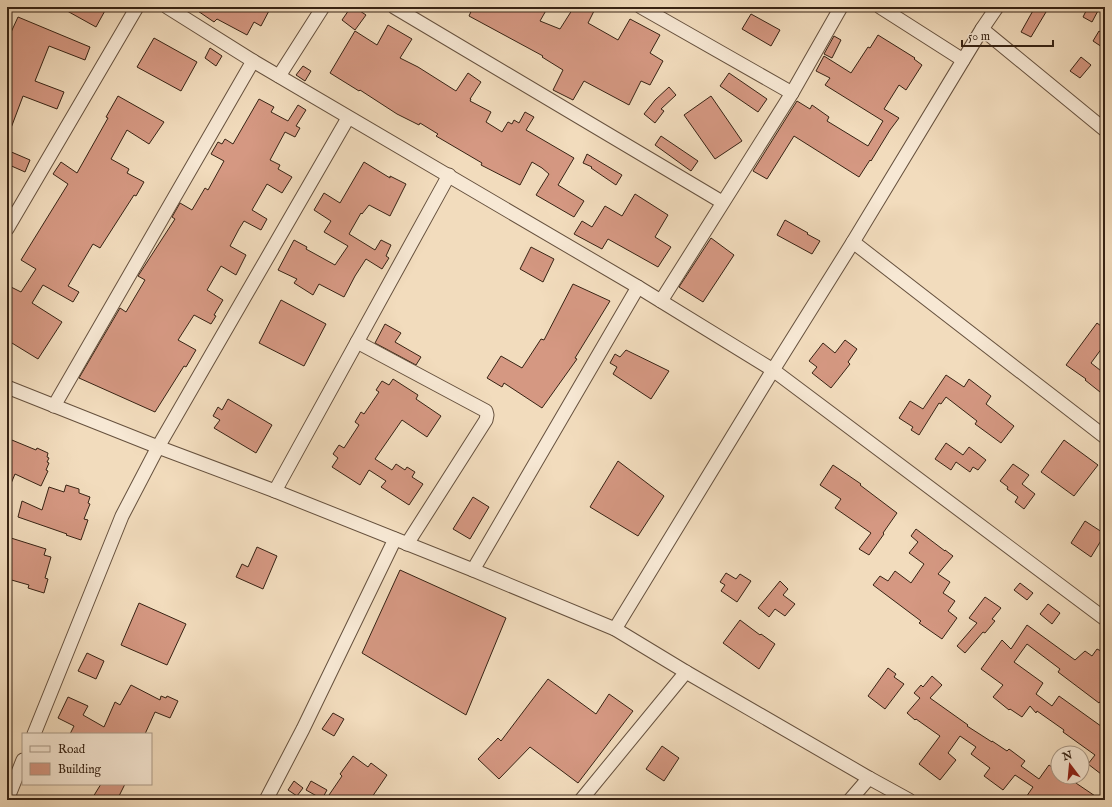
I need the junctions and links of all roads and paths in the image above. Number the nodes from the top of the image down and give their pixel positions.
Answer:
1 (137, 7) edge
2 (167, 7) edge
3 (323, 7) edge
4 (394, 7) edge
5 (641, 7) edge
6 (841, 7) edge
7 (880, 7) edge
8 (997, 7) edge
9 (982, 29) junction
10 (963, 60) junction
11 (253, 61) junction
12 (279, 76) junction
13 (792, 93) junction
14 (348, 118) junction
15 (1105, 130) edge
16 (449, 175) junction
17 (722, 202) junction
18 (7, 229) edge
19 (853, 242) junction
20 (638, 287) junction
21 (661, 301) junction
22 (357, 342) junction
23 (773, 370) junction
24 (7, 387) edge
25 (54, 406) junction
26 (1105, 437) edge
27 (158, 447) junction
28 (275, 492) junction
29 (401, 542) junction
30 (473, 570) junction
31 (1105, 619) edge
32 (615, 629) junction
33 (686, 672) junction
34 (34, 733) edge
35 (22, 762) edge
36 (869, 778) junction
37 (7, 800) edge
38 (266, 800) edge
39 (581, 800) edge
40 (850, 800) edge
41 (909, 800) edge

1 - 18 street
2 - 11 street
3 - 12 street
4 - 17 street
5 - 13 street
6 - 13 street
7 - 10 street
8 - 9 street
9 - 10 street
9 - 15 street
10 - 19 street
11 - 12 street
11 - 25 street
12 - 14 street
13 - 17 street
14 - 16 street
14 - 27 street
16 - 20 street
16 - 22 street
17 - 21 street
19 - 23 street
19 - 26 street
20 - 21 street
20 - 30 street
21 - 23 street
22 - 28 street
22 - 29 street
23 - 31 street
23 - 32 street
24 - 25 street
25 - 27 street
27 - 28 street
27 - 34 street
28 - 29 street
29 - 30 street
29 - 38 street
30 - 32 street
32 - 33 street
33 - 36 street
33 - 39 street
35 - 37 street
36 - 40 street
36 - 41 street

